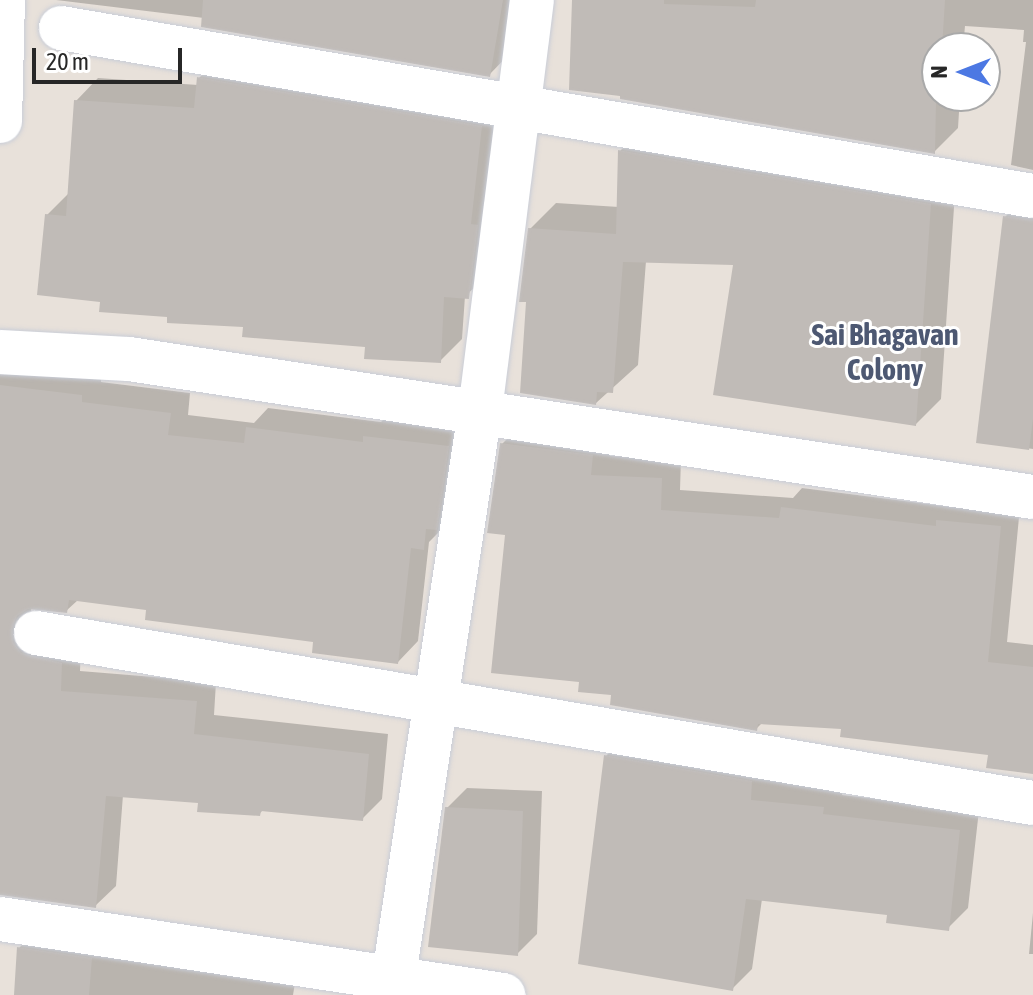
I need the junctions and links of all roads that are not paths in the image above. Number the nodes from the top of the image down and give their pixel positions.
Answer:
1 (3, 0) edge
2 (532, 0) edge
3 (61, 28) dead end
4 (521, 107) junction
5 (0, 121) edge
6 (1033, 196) edge
7 (0, 352) edge
8 (480, 411) junction
9 (1033, 497) edge
10 (36, 633) dead end
11 (437, 700) junction
12 (1033, 803) edge
13 (0, 919) edge
14 (392, 988) edge
15 (503, 995) edge

1 - 5 street
2 - 4 street
3 - 4 street
4 - 6 street
4 - 8 street
7 - 8 street
8 - 9 street
8 - 11 street
10 - 11 street
11 - 12 street
11 - 14 street
13 - 14 street
14 - 15 street

